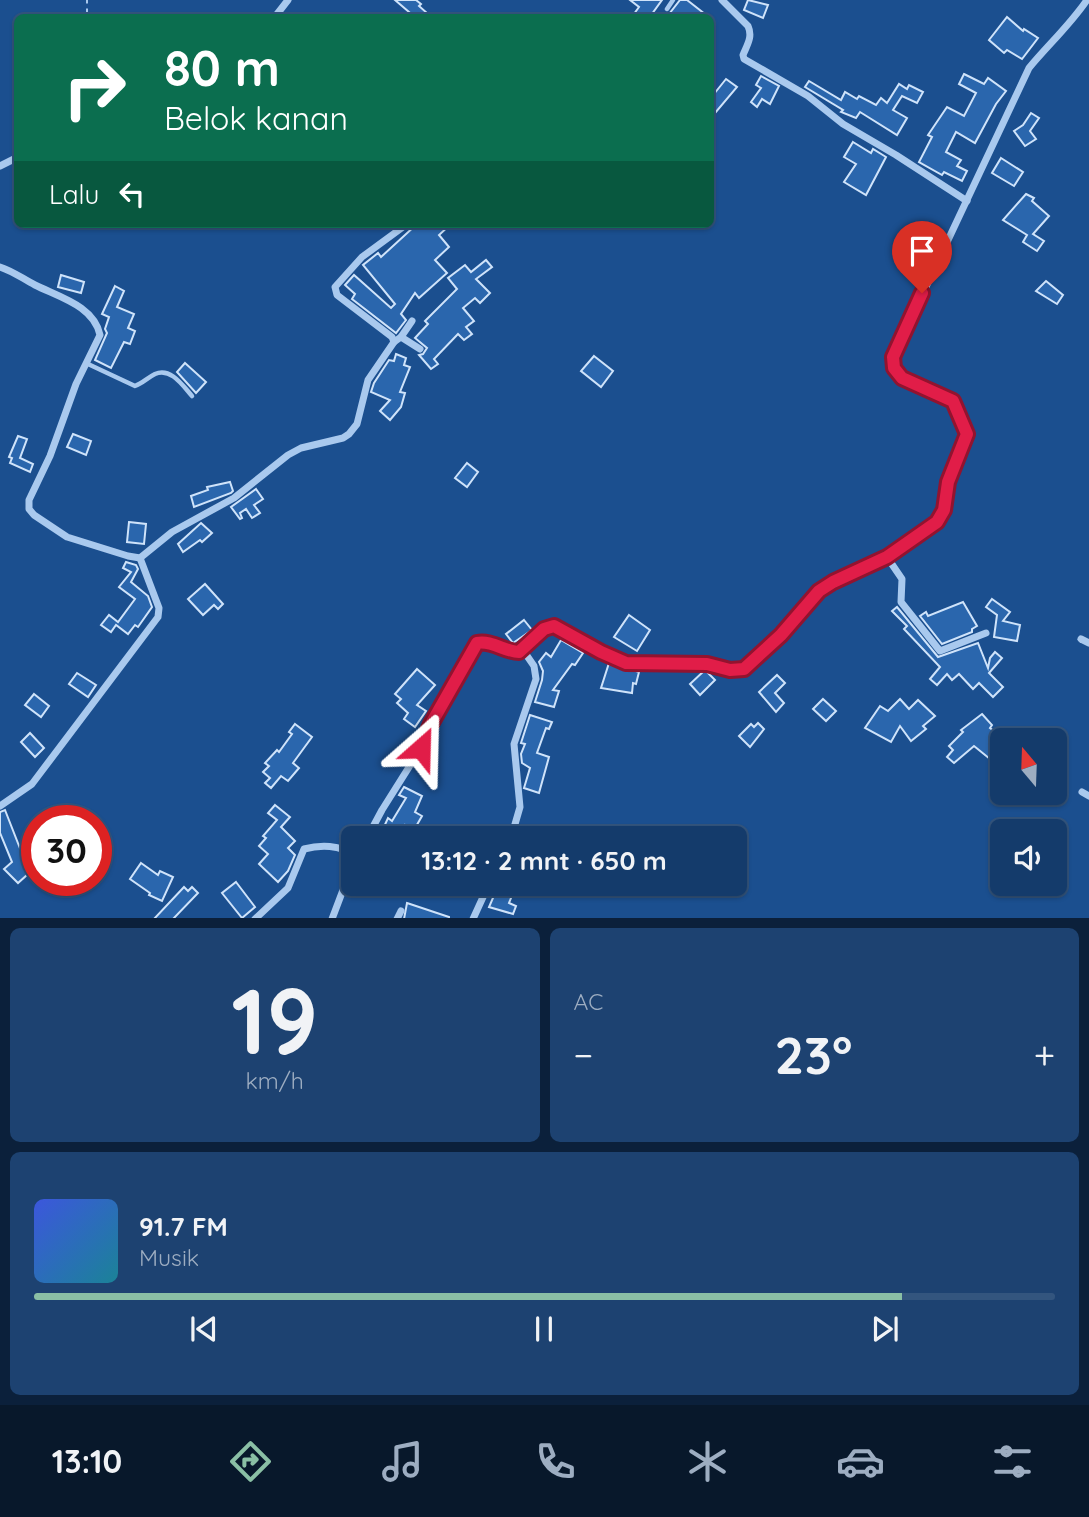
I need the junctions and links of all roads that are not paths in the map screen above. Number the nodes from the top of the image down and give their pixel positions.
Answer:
1 (288, 0) edge
2 (673, 0) edge
3 (722, 0) edge
4 (1087, 0) edge
5 (667, 9) dead end
6 (277, 14) edge
7 (967, 201) junction
8 (402, 228) edge
9 (0, 267) edge
10 (412, 321) dead end
11 (398, 339) junction
12 (420, 349) dead end
13 (88, 364) junction
14 (192, 396) dead end
15 (887, 557) junction
16 (141, 558) junction
17 (986, 633) dead end
18 (523, 650) junction
19 (0, 806) edge
20 (373, 826) edge
21 (514, 826) edge
22 (341, 849) edge
23 (341, 892) edge
24 (484, 896) edge
25 (256, 918) edge
26 (331, 918) edge
27 (473, 918) edge

1 - 6 street
2 - 5 lane
3 - 7 street
4 - 7 street
7 - 15 street
8 - 11 street
9 - 13 street
10 - 11 street
11 - 12 street
11 - 16 street
13 - 14 lane
13 - 16 street
15 - 17 street
15 - 18 street
16 - 19 street
18 - 20 street
18 - 21 street
22 - 25 street
23 - 26 street
24 - 27 street

